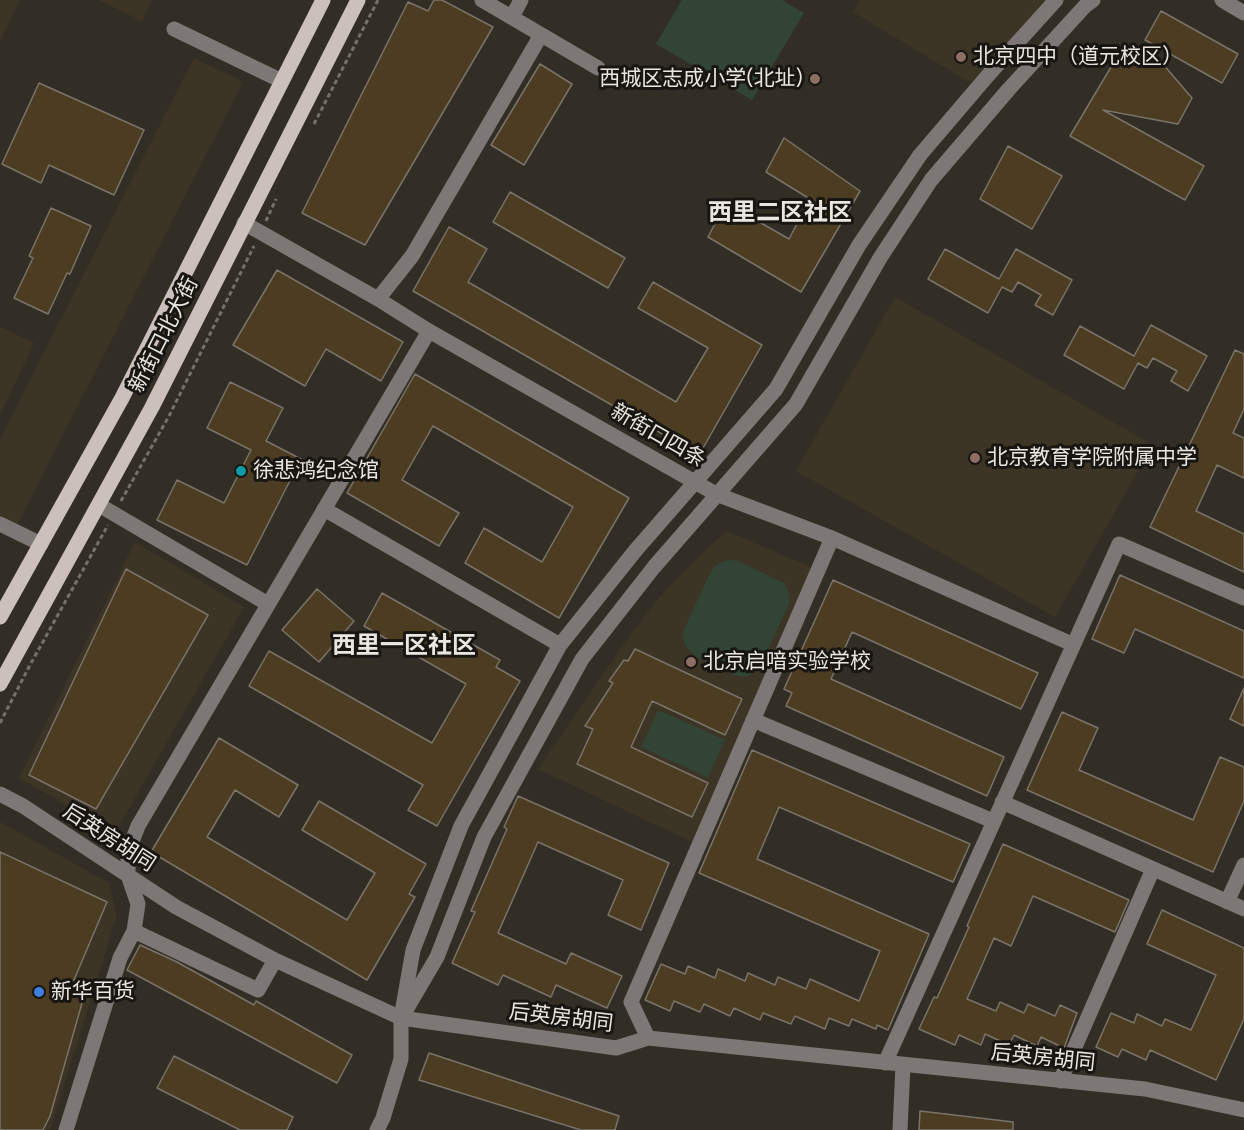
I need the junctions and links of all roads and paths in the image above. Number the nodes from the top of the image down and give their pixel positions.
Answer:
1 (323, 0) edge
2 (358, 0) edge
3 (482, 0) edge
4 (521, 0) edge
5 (1056, 0) edge
6 (1093, 0) edge
7 (1222, 0) edge
8 (1244, 13) edge
9 (512, 17) junction
10 (174, 29) dead end
11 (541, 34) junction
12 (598, 68) dead end
13 (282, 81) junction
14 (244, 223) junction
15 (378, 299) junction
16 (429, 331) junction
17 (694, 481) junction
18 (716, 494) junction
19 (99, 505) junction
20 (324, 509) junction
21 (0, 524) edge
22 (832, 538) junction
23 (41, 544) junction
24 (1244, 598) edge
25 (268, 604) junction
26 (0, 617) edge
27 (560, 645) junction
28 (1072, 645) junction
29 (0, 684) edge
30 (753, 720) junction
31 (0, 794) edge
32 (1002, 802) junction
33 (993, 821) junction
34 (1244, 865) edge
35 (1153, 869) junction
36 (128, 875) junction
37 (1227, 902) junction
38 (1244, 909) edge
39 (134, 932) junction
40 (275, 960) junction
41 (401, 1018) junction
42 (648, 1038) junction
43 (885, 1063) junction
44 (903, 1065) junction
45 (1059, 1081) junction
46 (1244, 1110) edge
47 (66, 1130) edge
48 (377, 1130) edge
49 (900, 1130) edge

1 - 13 main road, 新街口北大街
2 - 14 main road, 新街口北大街
3 - 9 street
4 - 9 street
5 - 17 street
6 - 18 street
7 - 8 street
9 - 11 street
10 - 13 street
11 - 12 street
11 - 15 street
13 - 23 main road, 新街口北大街
14 - 15 street, 新街口四条
14 - 19 main road, 新街口北大街
15 - 16 street, 新街口四条
16 - 17 street, 新街口四条
16 - 20 street
17 - 18 street, 新街口四条
17 - 27 street
18 - 22 street, 新街口四条
18 - 41 street
19 - 25 street
19 - 29 main road, 新街口北大街
20 - 25 street
20 - 27 street
21 - 23 street
22 - 28 street, 新街口四条
22 - 30 street
23 - 26 main road, 新街口北大街
24 - 28 street
25 - 36 street
27 - 41 street
28 - 32 street
30 - 33 street
30 - 42 street
31 - 36 street, 后英房胡同
32 - 33 street
32 - 35 street
33 - 43 street
34 - 37 street
35 - 37 street
35 - 45 street
36 - 39 street
36 - 40 street, 后英房胡同
37 - 38 street
39 - 40 street
39 - 47 street
40 - 41 street, 后英房胡同
41 - 42 street, 后英房胡同
41 - 48 street
42 - 43 street, 后英房胡同
43 - 44 street, 后英房胡同
44 - 45 street, 后英房胡同
44 - 49 street
45 - 46 street, 后英房胡同

